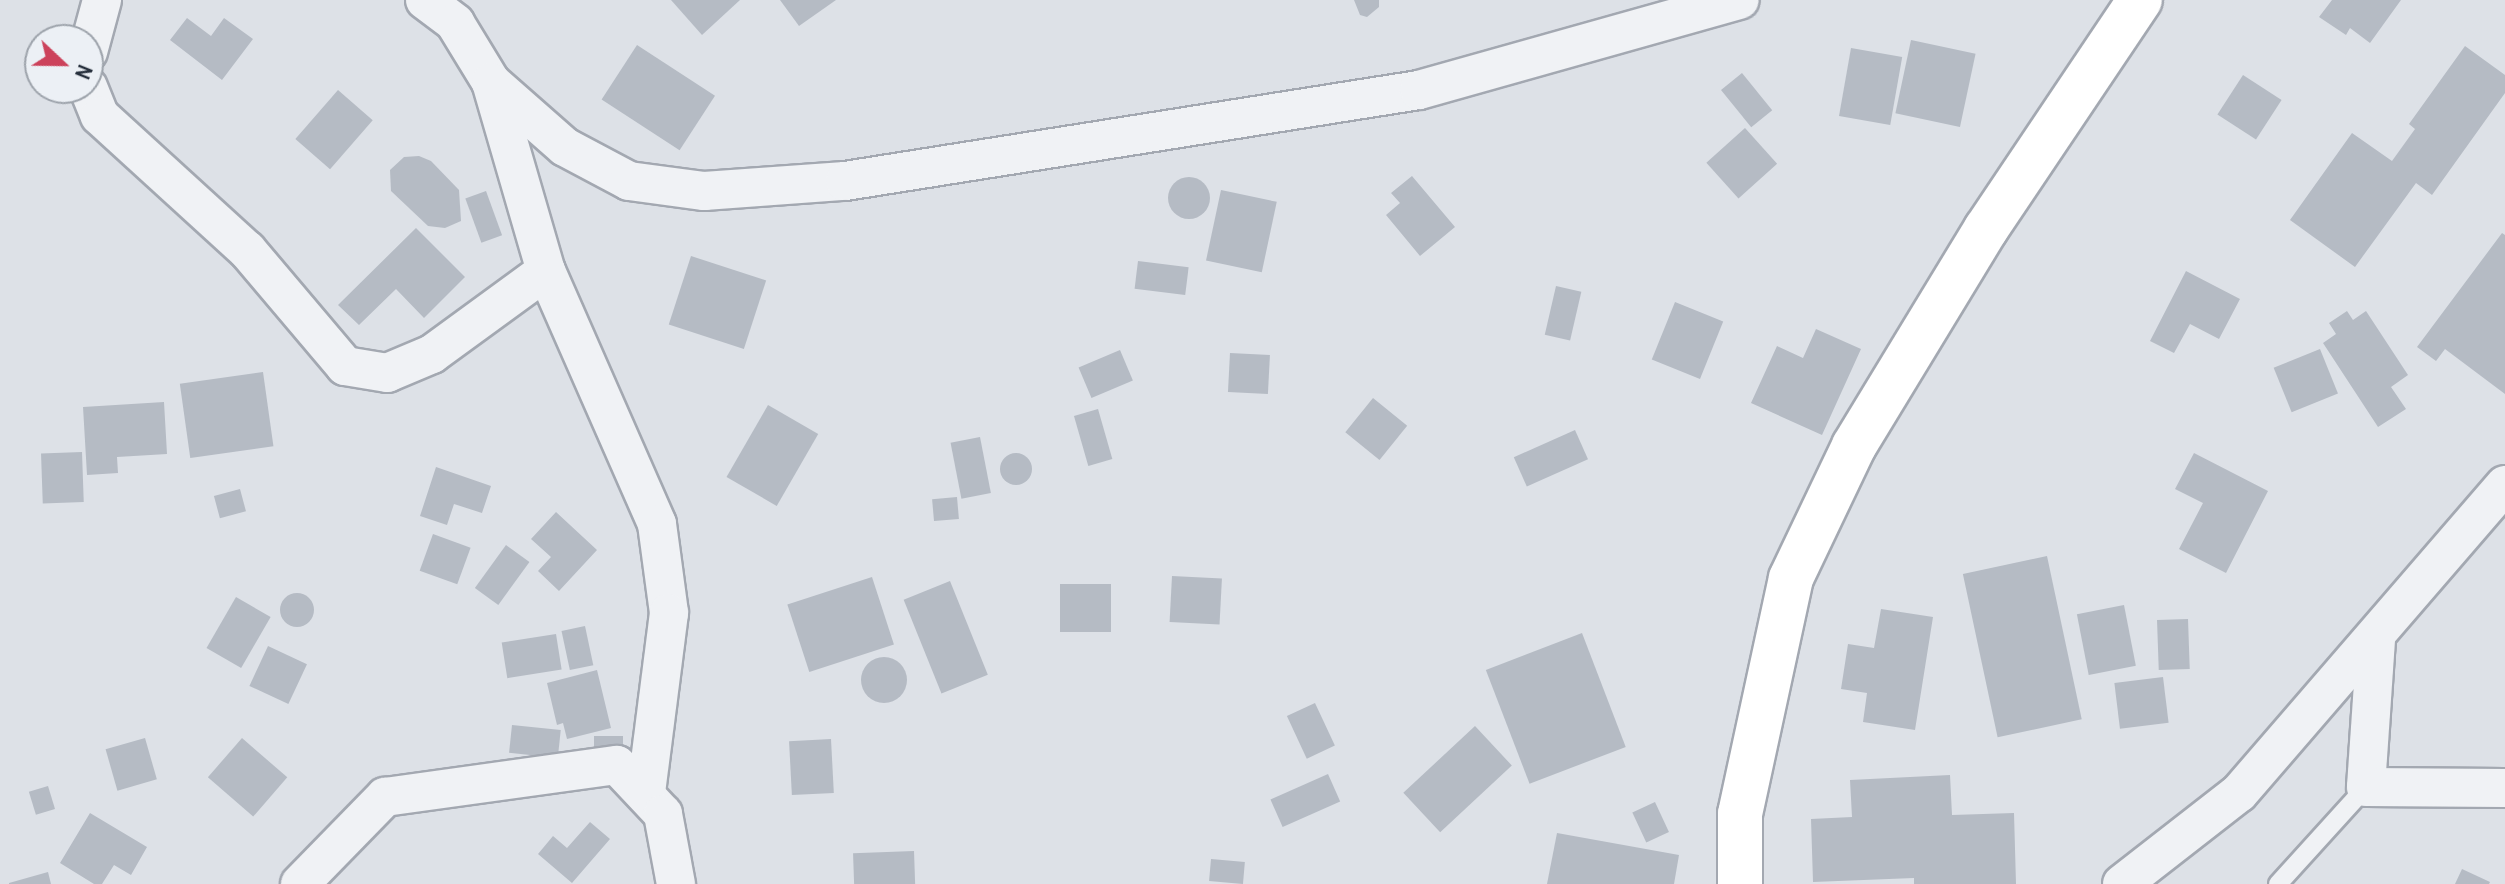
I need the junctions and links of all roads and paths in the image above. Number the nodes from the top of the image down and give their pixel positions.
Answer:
1 (102, 0) edge
2 (425, 0) edge
3 (1740, 0) edge
4 (2140, 0) edge
5 (468, 12) edge
6 (96, 24) edge
7 (491, 82) junction
8 (95, 104) edge
9 (546, 271) junction
10 (2505, 485) edge
11 (2376, 640) junction
12 (2366, 787) junction
13 (2505, 788) edge
14 (646, 792) junction
15 (300, 884) edge
16 (676, 884) edge
17 (1740, 884) edge
18 (2122, 884) edge
19 (2278, 884) edge

1 - 6 street
2 - 5 street
3 - 7 street
4 - 17 street
5 - 7 street
7 - 9 street
8 - 9 street
9 - 14 street
10 - 11 street
11 - 12 street
11 - 18 street
12 - 13 street
12 - 19 lane
14 - 15 street
14 - 16 street

